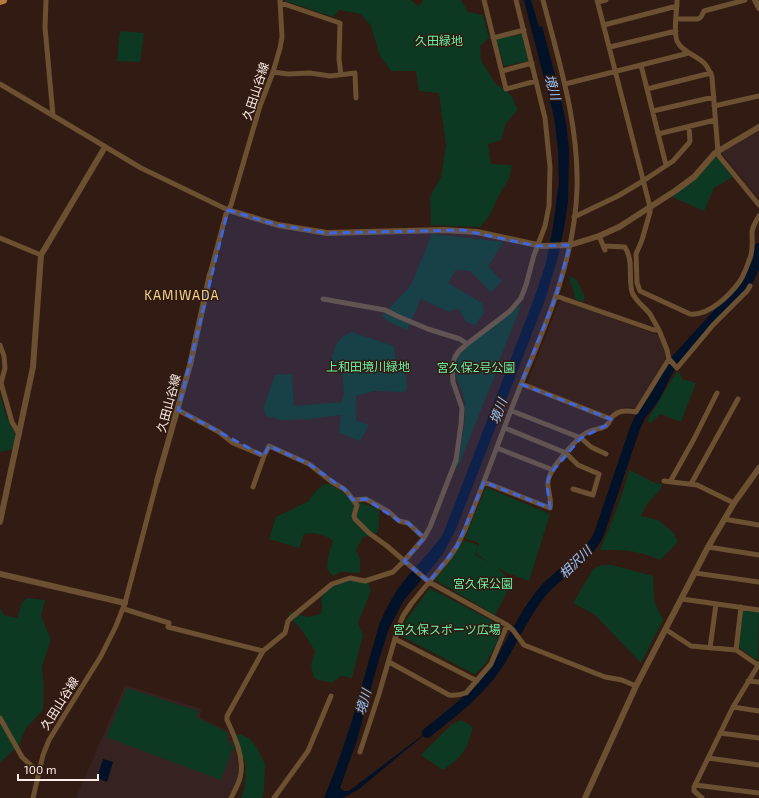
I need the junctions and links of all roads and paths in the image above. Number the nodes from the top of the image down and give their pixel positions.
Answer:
1 (3, 0) edge
2 (46, 0) edge
3 (484, 0) edge
4 (516, 0) edge
5 (543, 0) edge
6 (606, 0) edge
7 (678, 0) edge
8 (746, 0) edge
9 (755, 0) edge
10 (0, 1) edge
11 (598, 1) edge
12 (281, 2) edge
13 (677, 6) junction
14 (759, 8) edge
15 (677, 18) junction
16 (604, 25) junction
17 (524, 30) junction
18 (676, 31) junction
19 (493, 38) junction
20 (610, 47) junction
21 (689, 53) junction
22 (532, 64) junction
23 (641, 65) junction
24 (502, 71) junction
25 (615, 71) junction
26 (273, 72) junction
27 (711, 73) junction
28 (341, 75) junction
29 (536, 81) junction
30 (0, 84) edge
31 (565, 84) junction
32 (647, 89) junction
33 (714, 96) junction
34 (759, 96) edge
35 (356, 98) dead end
36 (714, 106) junction
37 (653, 111) junction
38 (52, 116) junction
39 (715, 120) junction
40 (689, 127) junction
41 (759, 127) edge
42 (658, 134) junction
43 (105, 147) junction
44 (718, 152) junction
45 (666, 165) junction
46 (643, 181) junction
47 (759, 205) edge
48 (650, 207) junction
49 (228, 210) junction
50 (759, 216) edge
51 (574, 217) junction
52 (599, 236) junction
53 (0, 238) edge
54 (569, 245) junction
55 (540, 246) junction
56 (41, 254) junction
57 (210, 274) joint
58 (750, 286) dead end
59 (556, 296) junction
60 (323, 300) dead end
61 (660, 330) junction
62 (0, 344) edge
63 (467, 344) junction
64 (670, 360) junction
65 (0, 381) edge
66 (522, 384) junction
67 (717, 393) dead end
68 (738, 400) dead end
69 (178, 410) junction
70 (512, 411) junction
71 (611, 419) junction
72 (505, 428) junction
73 (19, 434) junction
74 (581, 438) junction
75 (497, 448) junction
76 (566, 453) junction
77 (606, 454) dead end
78 (264, 456) junction
79 (759, 468) edge
80 (553, 470) junction
81 (157, 481) joint
82 (664, 481) dead end
83 (484, 482) junction
84 (670, 482) junction
85 (691, 484) junction
86 (253, 487) dead end
87 (573, 489) dead end
88 (353, 500) junction
89 (734, 503) junction
90 (724, 519) junction
91 (0, 522) edge
92 (759, 525) edge
93 (424, 538) junction
94 (708, 547) junction
95 (759, 555) edge
96 (404, 561) junction
97 (695, 573) junction
98 (0, 574) edge
99 (428, 582) junction
100 (759, 582) edge
101 (682, 599) junction
102 (716, 604) junction
103 (124, 606) junction
104 (741, 607) junction
105 (759, 610) edge
106 (507, 625) junction
107 (665, 630) junction
108 (395, 639) junction
109 (710, 648) junction
110 (263, 650) junction
111 (736, 650) junction
112 (388, 662) junction
113 (759, 665) edge
114 (476, 681) junction
115 (748, 681) junction
116 (759, 682) edge
117 (636, 686) junction
118 (332, 696) dead end
119 (733, 707) junction
120 (759, 711) edge
121 (0, 718) edge
122 (720, 732) junction
123 (759, 738) edge
124 (360, 752) dead end
125 (708, 758) junction
126 (759, 765) edge
127 (38, 772) junction
128 (695, 785) junction
129 (748, 792) junction
130 (759, 793) edge
131 (33, 798) edge
132 (230, 798) edge
133 (274, 798) edge
134 (585, 798) edge
135 (702, 798) edge
136 (747, 798) edge

1 - 10 main road
2 - 38 street
3 - 19 street
4 - 17 street
5 - 31 street
6 - 11 street
7 - 13 street
8 - 15 street
9 - 14 street
11 - 16 street
12 - 26 street, 久田山谷線
12 - 28 street
13 - 15 street
13 - 16 street
15 - 18 street
16 - 20 street
17 - 19 street
17 - 22 street
18 - 20 street
18 - 21 street
19 - 24 street
20 - 25 street
21 - 23 street
21 - 27 street
22 - 24 street
22 - 29 street
23 - 25 street
23 - 32 street
24 - 29 street
25 - 31 street
25 - 46 street
26 - 28 street
26 - 49 street, 久田山谷線
27 - 32 street
27 - 33 street
28 - 35 street
29 - 55 street
30 - 38 street
31 - 51 street
32 - 37 street
33 - 36 street
33 - 37 street
34 - 36 street
36 - 39 street
37 - 42 street
38 - 43 street
39 - 40 street
39 - 44 street
40 - 42 street
40 - 45 street
41 - 44 street
42 - 45 street
43 - 49 street
43 - 56 street
44 - 47 street
44 - 48 street
45 - 46 street
46 - 48 street
46 - 51 street
48 - 50 street
48 - 52 street
49 - 55 street
49 - 57 street, 久田山谷線
51 - 54 street
52 - 54 street
52 - 61 street
53 - 56 street
54 - 55 street
54 - 59 street
55 - 63 street
56 - 73 street
57 - 69 street, 久田山谷線
58 - 64 street
59 - 61 street
59 - 66 street
60 - 63 street
61 - 64 street
62 - 65 street
63 - 93 street
64 - 71 street
65 - 73 street
66 - 70 street
66 - 71 street
67 - 84 street
68 - 85 street
69 - 78 street
69 - 81 street, 久田山谷線
70 - 72 street
70 - 74 street
71 - 74 street
72 - 75 street
72 - 76 street
73 - 91 street
74 - 76 street
74 - 77 street
75 - 80 street
75 - 83 street
76 - 80 street
76 - 87 street
78 - 86 street
78 - 88 street
79 - 89 street
80 - 83 street
81 - 103 street, 久田山谷線
82 - 84 street
83 - 99 street
84 - 85 street
85 - 89 street
88 - 93 street
88 - 96 street
89 - 90 street
90 - 92 street
90 - 94 street
93 - 96 street
94 - 95 street
94 - 97 street
96 - 99 street
96 - 110 street
97 - 100 street
97 - 101 street
98 - 103 street
99 - 106 street
99 - 108 street
101 - 102 street
101 - 107 street
102 - 104 street
102 - 109 street
103 - 110 street
103 - 127 street, 久田山谷線
104 - 105 street
104 - 111 street
106 - 114 street
106 - 117 street
107 - 109 street
107 - 117 street
108 - 112 street
108 - 114 street
109 - 111 street
110 - 132 street
111 - 113 street
112 - 114 street
112 - 124 street
113 - 115 street
115 - 116 street
115 - 119 street
117 - 134 street
118 - 133 street
119 - 120 street
119 - 122 street
121 - 127 street
122 - 123 street
122 - 125 street
125 - 126 street
125 - 128 street
127 - 131 street, 久田山谷線
128 - 129 street
128 - 135 street
129 - 130 street
129 - 136 street

